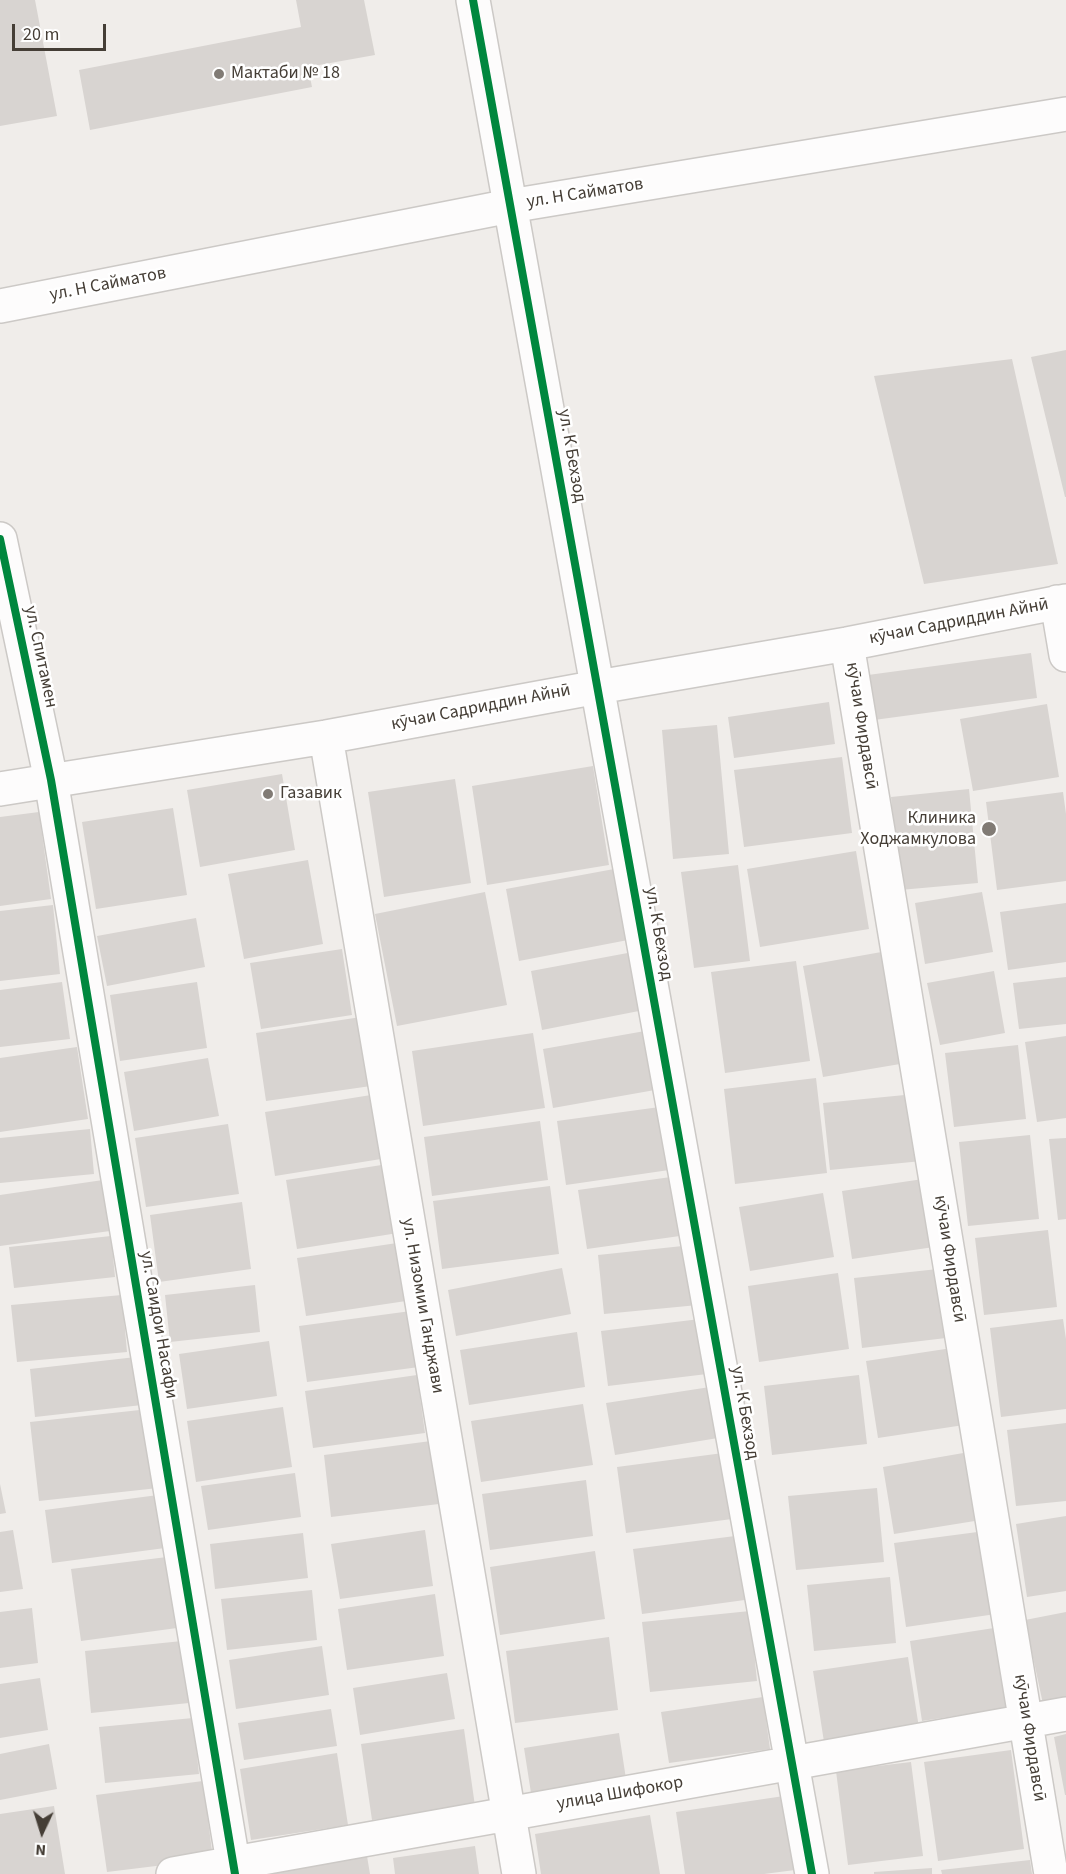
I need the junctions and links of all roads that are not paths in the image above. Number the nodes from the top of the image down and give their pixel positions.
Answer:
1 (473, 0) edge
2 (1066, 114) edge
3 (510, 206) junction
4 (0, 306) edge
5 (0, 539) edge
6 (1061, 601) edge
7 (847, 644) junction
8 (1066, 656) edge
9 (598, 687) junction
10 (326, 737) junction
11 (51, 780) junction
12 (0, 789) edge
13 (1066, 1714) edge
14 (1026, 1721) junction
15 (792, 1763) junction
16 (508, 1814) junction
17 (234, 1869) edge
18 (173, 1874) edge
19 (519, 1874) edge
20 (812, 1874) edge
21 (1051, 1874) edge

1 - 3 street, ул. К Бехзод
2 - 3 street, ул. Н Сайматов
3 - 4 street, ул. Н Сайматов
3 - 9 street, ул. К Бехзод
5 - 11 street, ул. Спитамен
6 - 7 street, кӯчаи Садриддин Айнӣ
6 - 8 street
7 - 9 street, кӯчаи Садриддин Айнӣ
7 - 14 street, кӯчаи Фирдавсӣ
9 - 10 street, кӯчаи Садриддин Айнӣ
9 - 15 street, ул. К Бехзод
10 - 11 street, кӯчаи Садриддин Айнӣ
10 - 16 street, ул. Низомии Ганджави
11 - 12 street, кӯчаи Садриддин Айнӣ
11 - 17 street, ул. Саидои Насафи
13 - 14 street, улица Шифокор
14 - 15 street, улица Шифокор
14 - 21 street, кӯчаи Фирдавсӣ
15 - 16 street, улица Шифокор
15 - 20 street, ул. К Бехзод
16 - 17 street, улица Шифокор
16 - 19 street, ул. Низомии Ганджави
17 - 18 street, улица Шифокор

